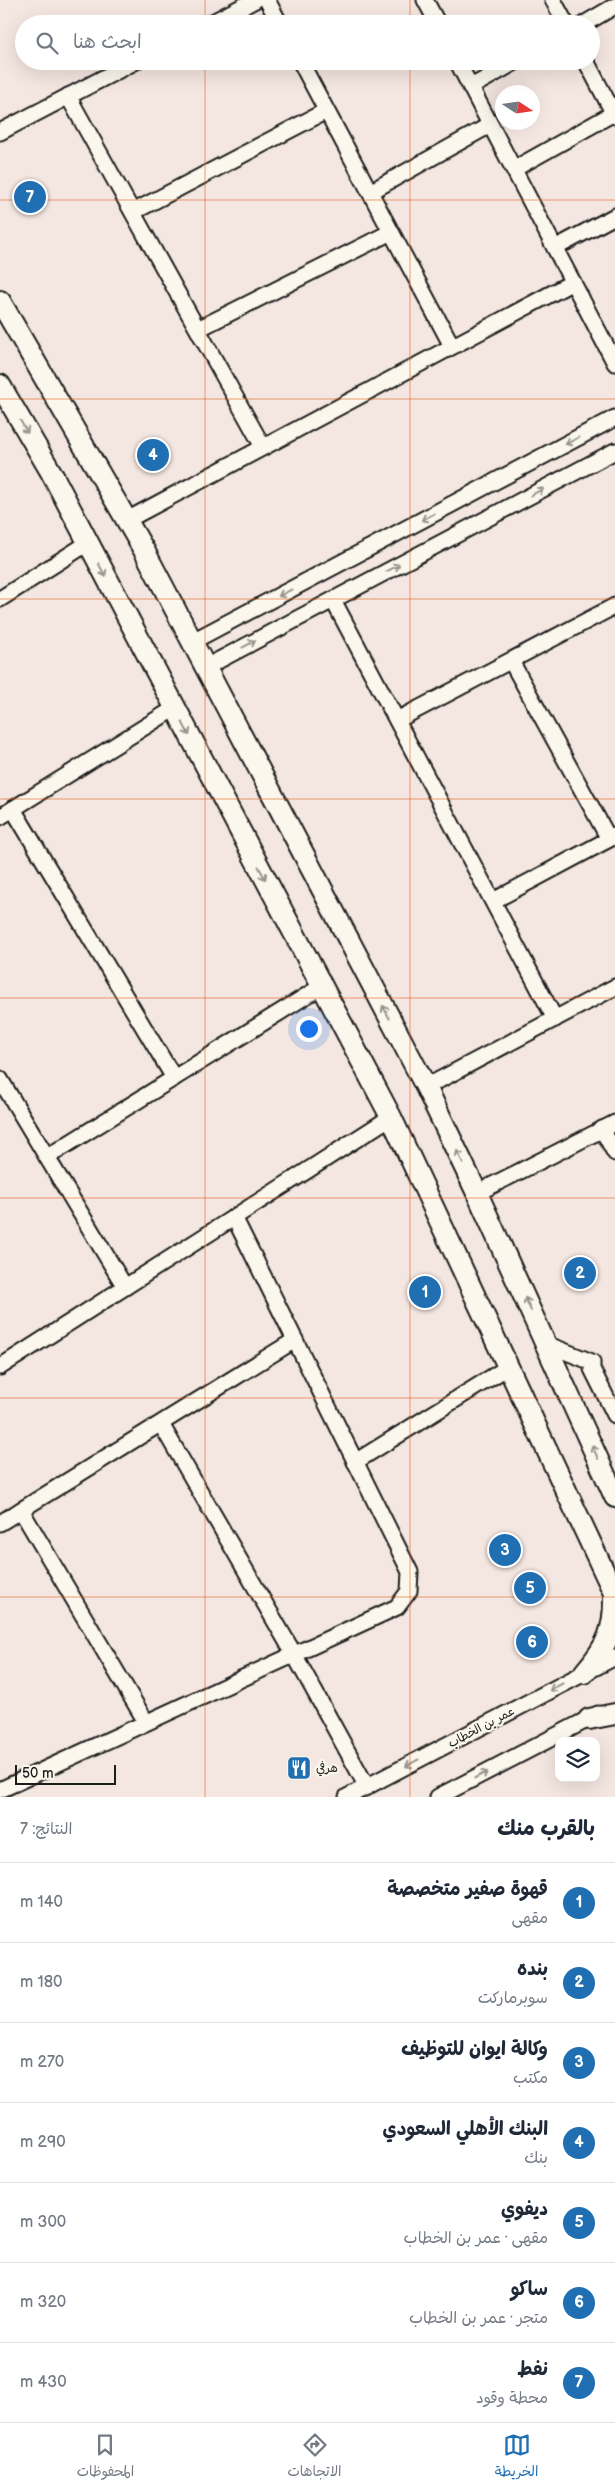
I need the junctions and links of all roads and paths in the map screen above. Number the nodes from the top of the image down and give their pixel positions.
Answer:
1 (255, 0) edge
2 (267, 0) edge
3 (425, 0) edge
4 (553, 0) edge
5 (615, 6) edge
6 (226, 15) edge
7 (275, 15) edge
8 (433, 15) edge
9 (561, 15) edge
10 (600, 15) edge
11 (119, 70) edge
12 (305, 70) edge
13 (462, 70) edge
14 (501, 70) edge
15 (591, 70) edge
16 (471, 87) junction
17 (68, 96) junction
18 (326, 111) junction
19 (614, 114) edge
20 (490, 125) junction
21 (0, 132) edge
22 (514, 169) junction
23 (370, 192) junction
24 (133, 212) junction
25 (615, 216) edge
26 (391, 232) junction
27 (555, 248) junction
28 (573, 282) junction
29 (0, 301) edge
30 (198, 329) junction
31 (452, 346) junction
32 (615, 363) edge
33 (0, 385) edge
34 (615, 418) edge
35 (263, 447) junction
36 (615, 451) edge
37 (127, 520) junction
38 (88, 543) junction
39 (0, 600) edge
40 (333, 600) junction
41 (615, 606) edge
42 (193, 641) junction
43 (511, 661) junction
44 (206, 666) junction
45 (175, 708) junction
46 (397, 720) junction
47 (14, 809) junction
48 (0, 817) edge
49 (612, 838) edge
50 (493, 901) junction
51 (322, 986) junction
52 (615, 987) edge
53 (555, 1019) junction
54 (174, 1078) junction
55 (0, 1079) edge
56 (426, 1087) junction
57 (391, 1117) junction
58 (608, 1126) edge
59 (615, 1153) edge
60 (47, 1157) junction
61 (477, 1193) junction
62 (234, 1217) junction
63 (125, 1287) junction
64 (295, 1340) junction
65 (546, 1344) junction
66 (0, 1366) edge
67 (508, 1367) junction
68 (615, 1415) edge
69 (161, 1424) junction
70 (355, 1462) junction
71 (615, 1497) edge
72 (21, 1510) junction
73 (0, 1523) edge
74 (614, 1594) edge
75 (294, 1654) junction
76 (615, 1657) edge
77 (584, 1673) junction
78 (615, 1705) edge
79 (615, 1714) edge
80 (589, 1719) junction
81 (146, 1722) junction
82 (367, 1786) junction
83 (0, 1790) edge
84 (347, 1797) edge
85 (438, 1797) edge

1 - 6 street
2 - 7 street
3 - 8 street
4 - 9 street
5 - 10 street
11 - 17 street
12 - 18 street
13 - 16 street
14 - 16 street
15 - 19 street
16 - 20 street
17 - 21 street
17 - 24 street
18 - 23 street
18 - 24 street
19 - 22 street
20 - 22 street
20 - 23 street
22 - 27 street
23 - 26 street
24 - 30 street
25 - 27 street
26 - 30 street
26 - 31 street
27 - 28 street
28 - 31 street
28 - 32 street
29 - 37 main road
30 - 35 street
31 - 35 street
33 -> 38 main road
34 -> 42 street
35 - 37 street
40 -> 36 street
37 - 42 main road
38 - 39 street
38 -> 45 main road
44 -> 40 street
40 - 46 street
41 - 43 street
42 - 44 main road
43 - 46 street
43 - 49 street
56 -> 44 main road
45 - 47 street
45 -> 51 main road
46 - 50 street
47 - 48 street
47 - 54 street
49 - 50 street
50 - 53 street
51 - 54 street
51 - 57 main road
52 - 53 street
53 - 56 street
54 - 60 street
55 - 60 street
61 -> 56 main road
57 - 62 street
57 - 67 main road
58 - 59 street
58 - 61 street
60 - 63 street
65 -> 61 main road
62 - 63 street
62 - 64 street
63 - 66 street
64 - 69 street
64 - 70 street
65 - 68 street
71 -> 65 main road
67 - 70 street
67 - 74 main road
69 - 72 street
69 - 75 street
70 - 75 street
72 - 73 street
72 - 81 street
74 - 77 main road
75 - 81 street
75 - 82 street
76 - 77 street, عمر بن الخطاب
77 -> 82 street, عمر بن الخطاب
78 - 80 street
79 - 80 main road
85 -> 80 street
81 - 83 street
82 - 84 street, عمر بن الخطاب

